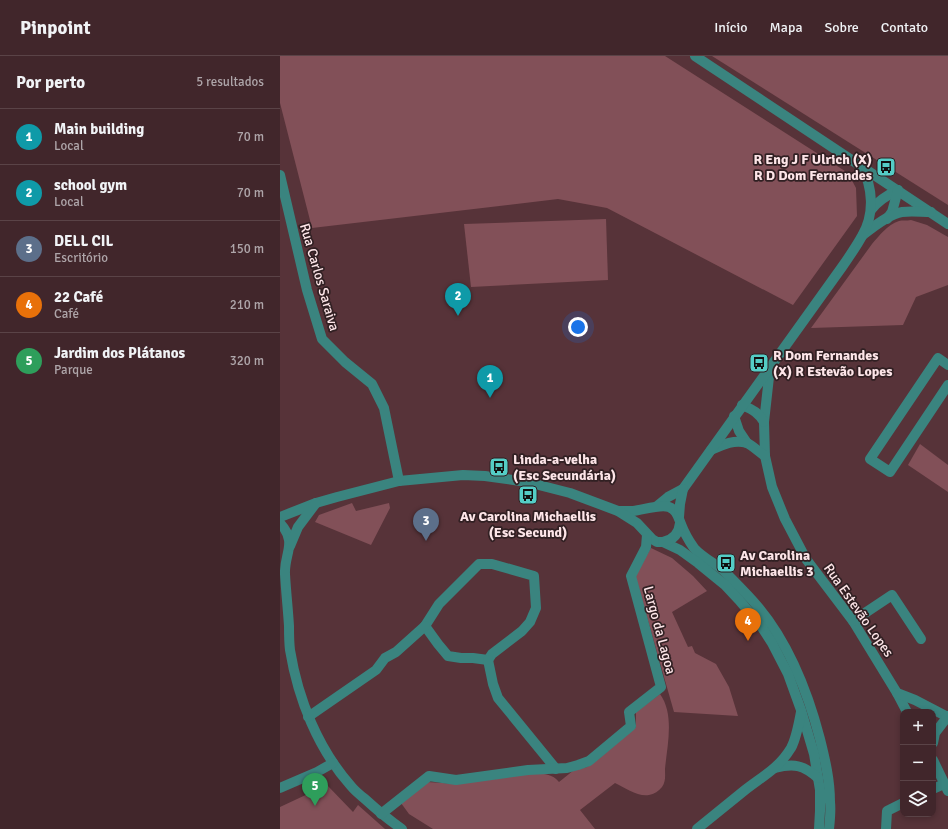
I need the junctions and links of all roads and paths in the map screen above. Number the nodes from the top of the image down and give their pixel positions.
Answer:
1 (695, 56) edge
2 (861, 165) junction
3 (280, 175) edge
4 (898, 190) junction
5 (871, 210) junction
6 (930, 212) junction
7 (887, 219) junction
8 (948, 224) edge
9 (863, 235) junction
10 (948, 365) edge
11 (770, 366) junction
12 (948, 385) edge
13 (742, 406) junction
14 (734, 416) junction
15 (764, 422) junction
16 (747, 443) junction
17 (710, 451) junction
18 (765, 456) junction
19 (398, 481) junction
20 (682, 489) junction
21 (316, 504) junction
22 (655, 507) junction
23 (618, 511) junction
24 (280, 517) edge
25 (679, 520) junction
26 (280, 523) edge
27 (646, 533) junction
28 (663, 542) junction
29 (290, 548) junction
30 (280, 557) edge
31 (285, 567) junction
32 (283, 598) edge
33 (853, 621) junction
34 (425, 626) junction
35 (921, 639) dead end
36 (488, 660) junction
37 (898, 693) junction
38 (906, 709) edge
39 (801, 710) junction
40 (948, 716) edge
41 (308, 717) junction
42 (936, 732) edge
43 (333, 763) junction
44 (936, 766) edge
45 (775, 768) junction
46 (556, 769) junction
47 (818, 778) junction
48 (280, 787) edge
49 (946, 787) edge
50 (936, 789) edge
51 (900, 805) edge
52 (381, 814) junction
53 (402, 829) edge
54 (697, 829) edge
55 (819, 829) edge
56 (829, 829) edge
57 (886, 829) edge

1 - 2 street
2 - 4 street
2 - 5 street
3 - 19 street, Rua Carlos Saraiva
4 - 5 street
4 - 6 street
4 - 7 street
5 - 9 street
6 - 7 street
6 - 8 street
7 - 9 street
9 - 11 street
10 - 12 street
11 - 13 street
11 - 15 street, Rua Estevão Lopes
13 - 14 street
13 - 15 street
14 - 16 street
14 - 17 street
15 - 18 street, Rua Estevão Lopes
16 - 17 street
16 - 18 street
17 - 20 street
18 - 33 street, Rua Estevão Lopes
19 - 21 street
19 - 23 street
20 - 22 street
20 - 25 street
21 - 24 street
21 - 29 street
22 - 23 street
22 - 25 street
22 - 27 street
23 - 27 street
25 - 28 street
25 - 56 street
26 - 29 street
27 - 28 street
27 - 46 street, Largo da Lagoa
28 - 39 street
29 - 31 street
30 - 31 street
31 - 32 street
32 - 41 street
33 - 35 street
33 - 37 street, Rua Estevão Lopes
34 - 36 street
34 - 36 street
34 - 41 street
36 - 46 street
37 - 38 street, Rua Estevão Lopes
37 - 40 street
39 - 45 street
39 - 47 street
40 - 42 street
41 - 43 street
43 - 48 street
43 - 52 street
44 - 49 street
45 - 47 street
45 - 54 street
46 - 52 street, Largo da Lagoa
47 - 55 street
49 - 50 street
51 - 57 street
52 - 53 street

